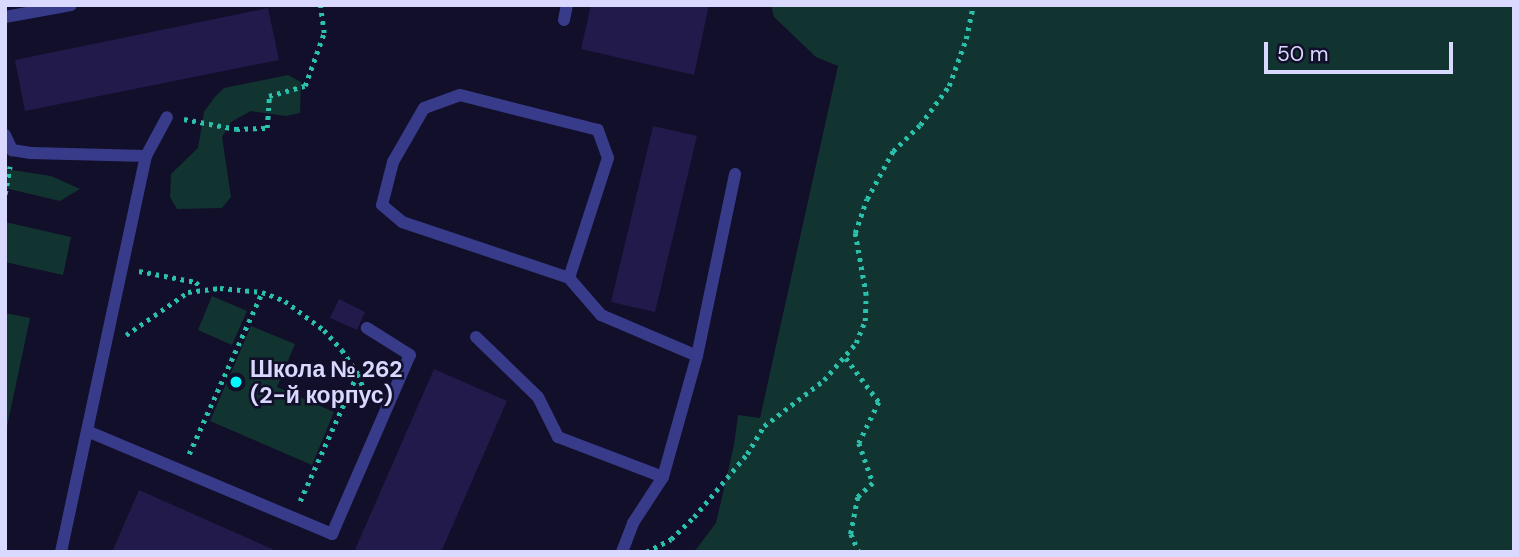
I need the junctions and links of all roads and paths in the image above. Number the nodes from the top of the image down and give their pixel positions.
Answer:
1 (71, 5) edge
2 (320, 5) edge
3 (567, 5) edge
4 (973, 5) edge
5 (5, 17) edge
6 (564, 20) dead end
7 (167, 117) joint
8 (5, 135) edge
9 (12, 150) junction
10 (146, 156) junction
11 (735, 174) dead end
12 (5, 194) edge
13 (131, 269) dead end
14 (569, 278) junction
15 (201, 288) junction
16 (261, 292) junction
17 (367, 328) dead end
18 (124, 337) dead end
19 (476, 337) dead end
20 (697, 356) junction
21 (846, 358) junction
22 (358, 374) junction
23 (370, 405) dead end
24 (87, 431) junction
25 (176, 453) dead end
26 (663, 477) junction
27 (292, 517) junction
28 (61, 552) edge
29 (622, 552) edge
30 (646, 552) edge
31 (859, 552) edge

1 - 5 lane
2 - 7 path
3 - 6 lane
4 - 21 path
7 - 10 lane
8 - 9 lane
9 - 10 lane
9 - 12 path
10 - 24 lane
11 - 20 lane
13 - 15 path
14 - 14 lane
14 - 20 lane
15 - 16 path
15 - 18 path
16 - 22 path
16 - 25 path
17 - 27 lane
19 - 26 lane
20 - 26 lane
21 - 30 path
21 - 31 path
22 - 23 path
22 - 27 path
24 - 27 lane
24 - 28 lane
26 - 29 lane

